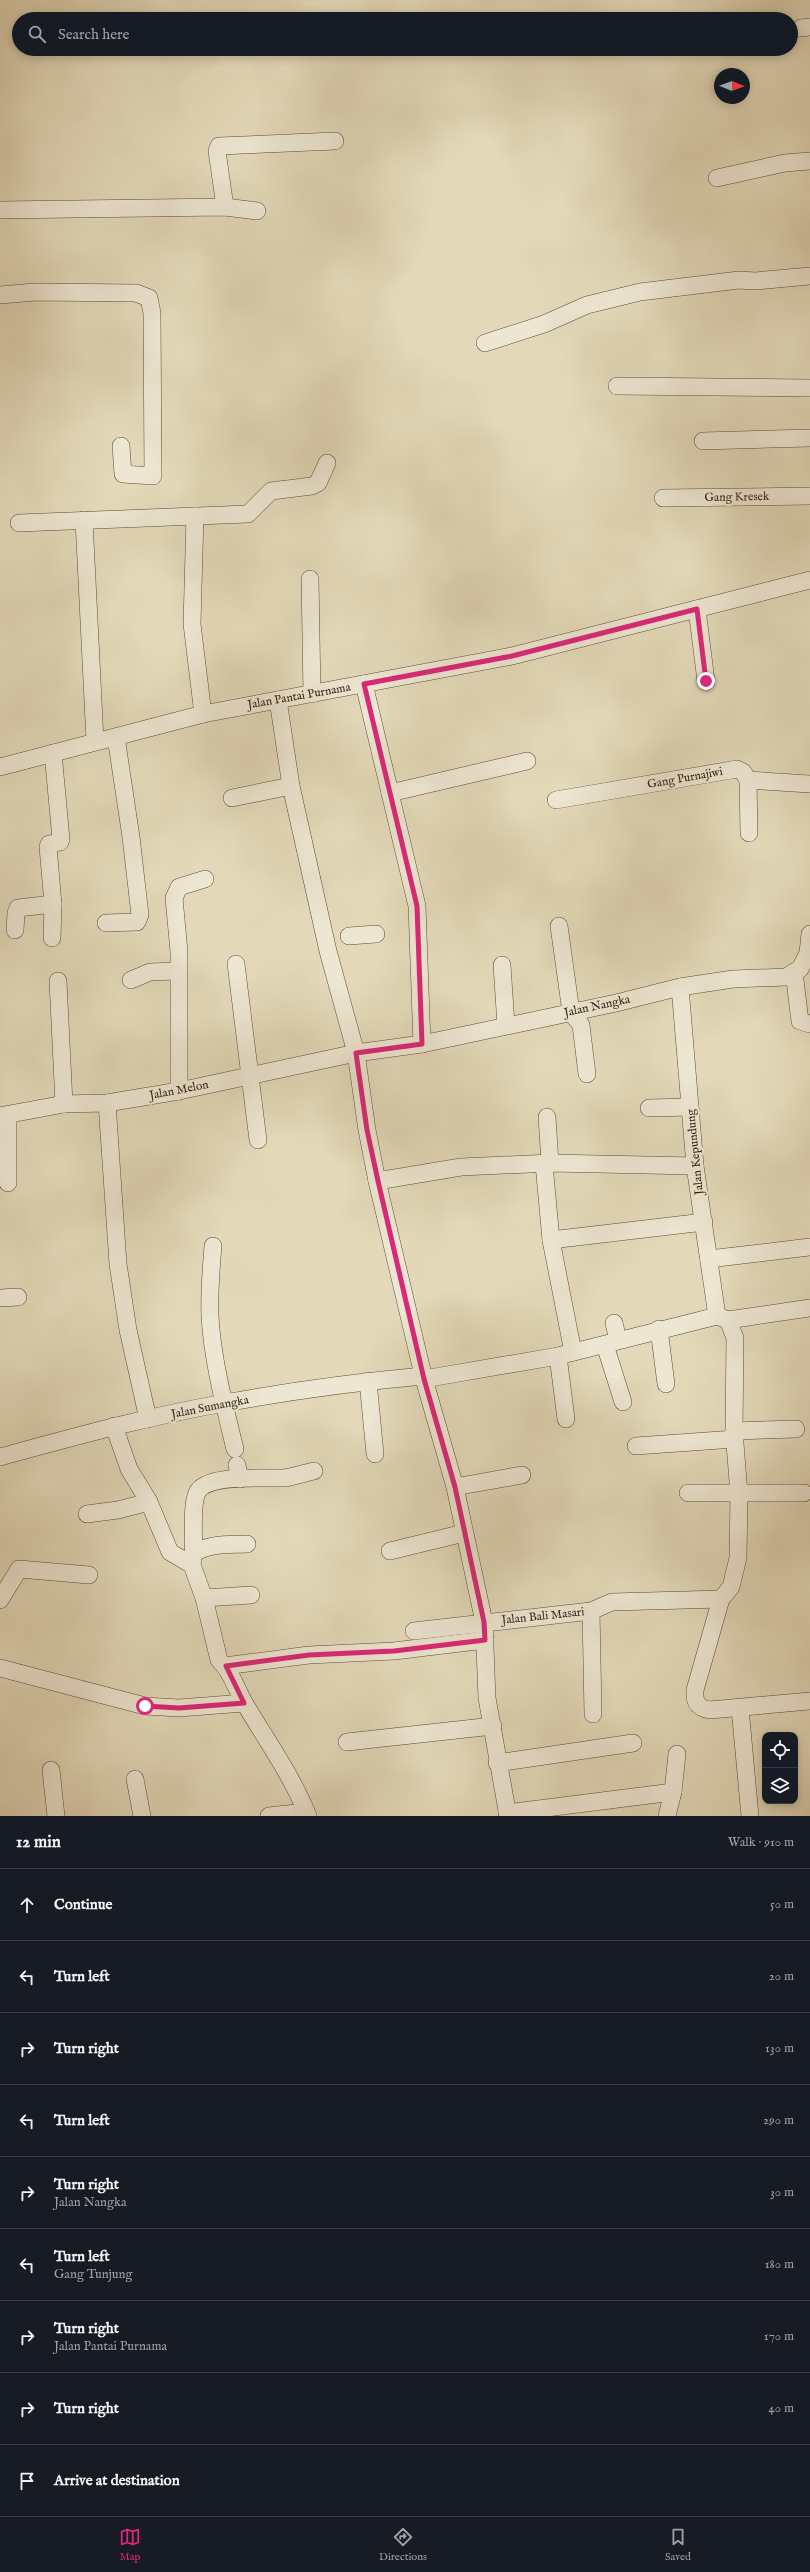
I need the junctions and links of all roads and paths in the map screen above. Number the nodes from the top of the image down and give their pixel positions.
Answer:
1 (335, 141) dead end
2 (810, 161) edge
3 (717, 178) dead end
4 (225, 207) junction
5 (0, 210) edge
6 (257, 211) dead end
7 (810, 276) edge
8 (0, 295) edge
9 (485, 343) dead end
10 (617, 386) dead end
11 (810, 388) edge
12 (810, 438) edge
13 (703, 441) dead end
14 (121, 446) dead end
15 (327, 463) dead end
16 (810, 496) edge
17 (663, 498) dead end
18 (195, 516) junction
19 (84, 520) junction
20 (19, 523) dead end
21 (310, 579) dead end
22 (810, 580) edge
23 (697, 609) junction
24 (706, 681) dead end
25 (364, 684) junction
26 (312, 694) junction
27 (278, 700) junction
28 (203, 714) junction
29 (116, 737) junction
30 (95, 741) junction
31 (53, 753) junction
32 (528, 760) dead end
33 (0, 767) edge
34 (748, 780) junction
35 (810, 784) edge
36 (291, 786) junction
37 (390, 793) junction
38 (232, 798) dead end
39 (556, 800) dead end
40 (749, 833) dead end
41 (205, 879) dead end
42 (53, 904) junction
43 (106, 923) dead end
44 (559, 926) dead end
45 (15, 930) dead end
46 (376, 934) dead end
47 (810, 934) edge
48 (349, 936) dead end
49 (52, 938) dead end
50 (236, 964) dead end
51 (502, 965) dead end
52 (177, 970) junction
53 (794, 972) junction
54 (131, 980) dead end
55 (58, 981) dead end
56 (680, 987) junction
57 (572, 1012) junction
58 (810, 1024) edge
59 (506, 1025) junction
60 (422, 1044) junction
61 (356, 1053) junction
62 (587, 1074) dead end
63 (250, 1076) junction
64 (179, 1091) junction
65 (107, 1103) junction
66 (64, 1104) junction
67 (690, 1107) junction
68 (649, 1108) dead end
69 (4, 1115) edge
70 (547, 1117) dead end
71 (258, 1140) dead end
72 (547, 1163) junction
73 (695, 1166) junction
74 (378, 1181) junction
75 (8, 1183) dead end
76 (704, 1222) junction
77 (551, 1240) junction
78 (213, 1246) dead end
79 (810, 1247) edge
80 (709, 1259) junction
81 (18, 1297) dead end
82 (0, 1298) edge
83 (810, 1308) edge
84 (723, 1318) junction
85 (614, 1323) dead end
86 (659, 1329) junction
87 (612, 1342) junction
88 (565, 1354) junction
89 (424, 1378) junction
90 (368, 1381) junction
91 (666, 1384) dead end
92 (624, 1402) dead end
93 (224, 1403) junction
94 (148, 1419) junction
95 (566, 1419) dead end
96 (114, 1426) junction
97 (796, 1429) dead end
98 (735, 1435) junction
99 (636, 1446) dead end
100 (375, 1454) dead end
101 (0, 1457) edge
102 (237, 1464) junction
103 (314, 1471) dead end
104 (522, 1475) dead end
105 (455, 1487) junction
106 (688, 1493) dead end
107 (804, 1493) dead end
108 (739, 1494) junction
109 (149, 1502) junction
110 (87, 1514) dead end
111 (464, 1532) junction
112 (247, 1544) dead end
113 (390, 1551) dead end
114 (193, 1559) junction
115 (89, 1575) dead end
116 (251, 1595) dead end
117 (204, 1598) junction
118 (721, 1599) junction
119 (0, 1600) edge
120 (591, 1611) junction
121 (484, 1622) junction
122 (414, 1631) dead end
123 (485, 1640) junction
124 (226, 1666) junction
125 (0, 1668) edge
126 (810, 1701) edge
127 (244, 1703) junction
128 (740, 1708) junction
129 (593, 1714) dead end
130 (493, 1726) junction
131 (348, 1742) dead end
132 (633, 1743) dead end
133 (677, 1754) dead end
134 (498, 1763) junction
135 (51, 1770) dead end
136 (135, 1780) dead end
137 (673, 1792) junction
138 (307, 1814) edge
139 (507, 1814) edge
140 (56, 1816) edge
141 (142, 1816) edge
142 (269, 1816) edge
143 (667, 1816) edge
144 (750, 1816) edge

1 - 4 street
2 - 3 street
4 - 5 street
4 - 6 street
7 - 9 street
8 - 14 street
10 - 11 street
12 - 13 street
15 - 18 street
16 - 17 street, Gang Kresek
18 - 19 street
18 - 28 street
19 - 20 street
19 - 30 street
21 - 26 street
22 - 23 street, Jalan Pantai Purnama
23 - 24 street
23 - 25 street, Jalan Pantai Purnama
25 - 26 street, Jalan Pantai Purnama
25 - 37 street
26 - 27 street, Jalan Pantai Purnama
27 - 28 street, Jalan Pantai Purnama
27 - 36 street
28 - 29 street, Jalan Pantai Purnama
29 - 30 street, Jalan Pantai Purnama
29 - 43 street
30 - 31 street, Jalan Pantai Purnama
31 - 33 street, Jalan Pantai Purnama
31 - 42 street
32 - 37 street
34 - 35 street
34 - 39 street, Gang Purnajiwi
34 - 40 street
36 - 38 street
36 - 61 street
37 - 60 street
41 - 52 street
42 - 45 street
42 - 49 street
44 - 57 street
46 - 48 street
47 - 53 street
50 - 63 street
51 - 59 street
52 - 54 street
52 - 64 street
53 - 56 street, Jalan Nangka
53 - 58 street
55 - 66 street
56 - 57 street, Jalan Nangka
56 - 67 street, Jalan Kepundung
57 - 59 street, Jalan Nangka
57 - 62 street
59 - 60 street, Jalan Nangka
60 - 61 street, Jalan Nangka
61 - 63 street, Jalan Melon
61 - 74 street
63 - 64 street, Jalan Melon
63 - 71 street
64 - 65 street, Jalan Melon
65 - 66 street, Jalan Melon
65 - 94 street
66 - 69 street, Jalan Melon
67 - 68 street
67 - 73 street, Jalan Kepundung
69 - 75 street
70 - 72 street
72 - 73 street
72 - 74 street
72 - 77 street
73 - 76 street, Jalan Kepundung
74 - 89 street
76 - 77 street
76 - 80 street, Jalan Kepundung
77 - 88 street
78 - 93 street
79 - 80 street
80 - 84 street, Jalan Kepundung
81 - 82 street
83 - 84 street, Jalan Sumangka
84 - 86 street, Jalan Sumangka
84 - 98 street, Jalan Kepundung
85 - 87 street
86 - 87 street, Jalan Sumangka
86 - 91 street
87 - 88 street, Jalan Sumangka
87 - 92 street
88 - 89 street, Jalan Sumangka
88 - 95 street
89 - 90 street, Jalan Sumangka
89 - 105 street
90 - 93 street, Jalan Sumangka
90 - 100 street
93 - 94 street, Jalan Sumangka
93 - 102 street
94 - 96 street, Jalan Sumangka
96 - 101 street, Jalan Sumangka
96 - 109 street
97 - 98 street
98 - 99 street
98 - 108 street, Jalan Kepundung
102 - 103 street
102 - 114 street
104 - 105 street
105 - 111 street
106 - 108 street
107 - 108 street
108 - 118 street, Jalan Kepundung
109 - 110 street
109 - 114 street
111 - 113 street
111 - 121 street
112 - 114 street
114 - 117 street
115 - 119 street
116 - 117 street
117 - 124 street
118 - 120 street, Jalan Bali Masari
118 - 128 street, Jalan Kepundung
120 - 121 street, Jalan Bali Masari
120 - 129 street
121 - 122 street, Jalan Bali Masari
121 - 123 street
123 - 124 street
123 - 130 street
124 - 127 street
125 - 127 street
126 - 128 street
127 - 138 street
128 - 144 street
130 - 131 street
130 - 134 street
132 - 134 street
133 - 137 street
134 - 139 street
135 - 140 street
136 - 141 street
137 - 139 street
137 - 143 street
138 - 142 street

